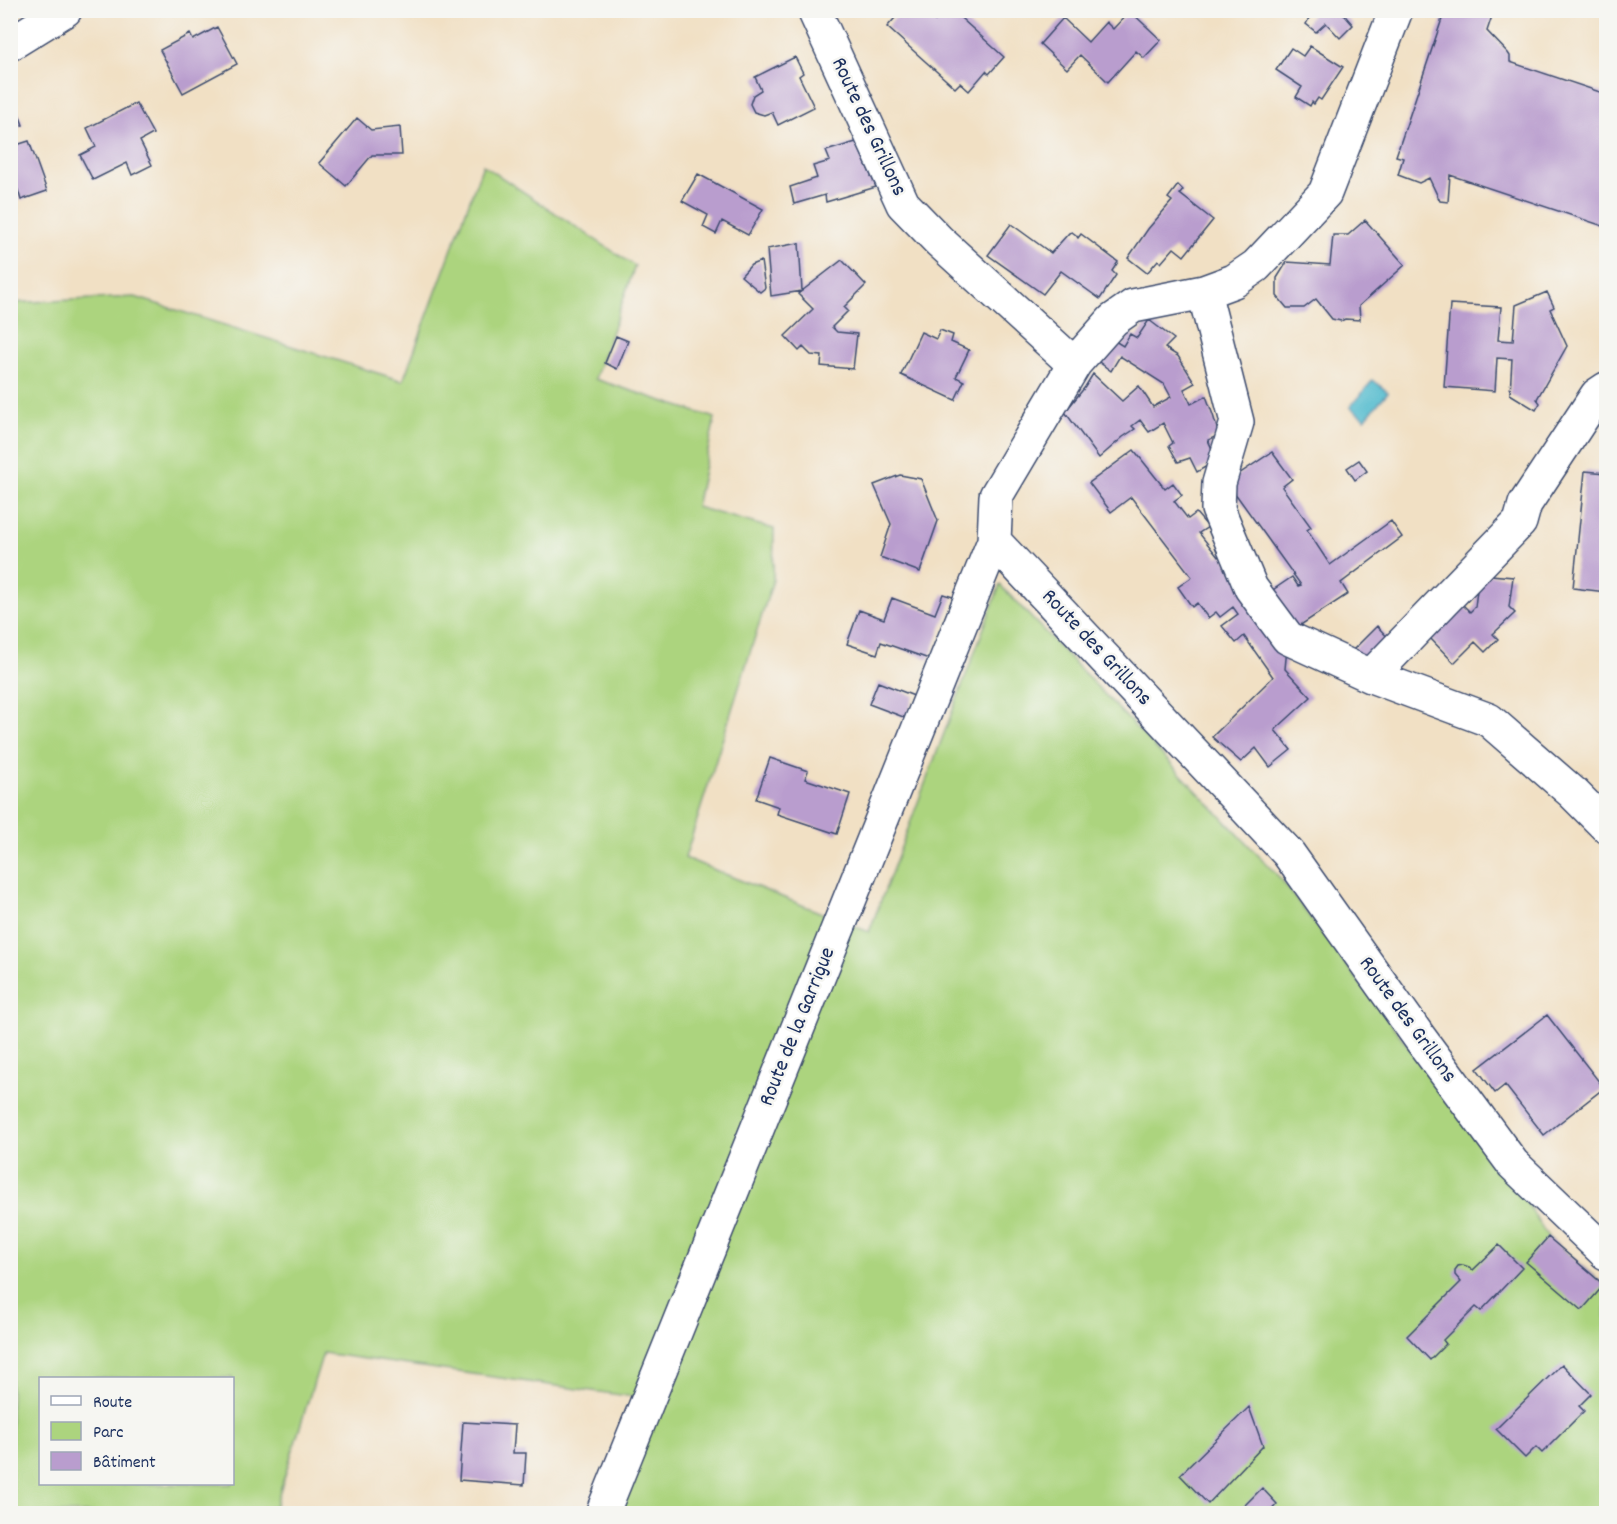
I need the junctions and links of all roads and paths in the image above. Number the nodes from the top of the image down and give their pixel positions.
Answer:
1 (65, 10) edge
2 (814, 10) edge
3 (1396, 10) edge
4 (10, 44) edge
5 (1204, 292) junction
6 (1075, 363) junction
7 (1606, 389) edge
8 (994, 541) junction
9 (1371, 676) junction
10 (1606, 826) edge
11 (1606, 1253) edge
12 (602, 1514) edge

1 - 4 street
2 - 6 street, Route des Grillons
3 - 5 street
5 - 6 street
5 - 9 street
6 - 8 street
7 - 9 street
8 - 11 street, Route des Grillons
8 - 12 street, Route de la Garrigue
9 - 10 street

